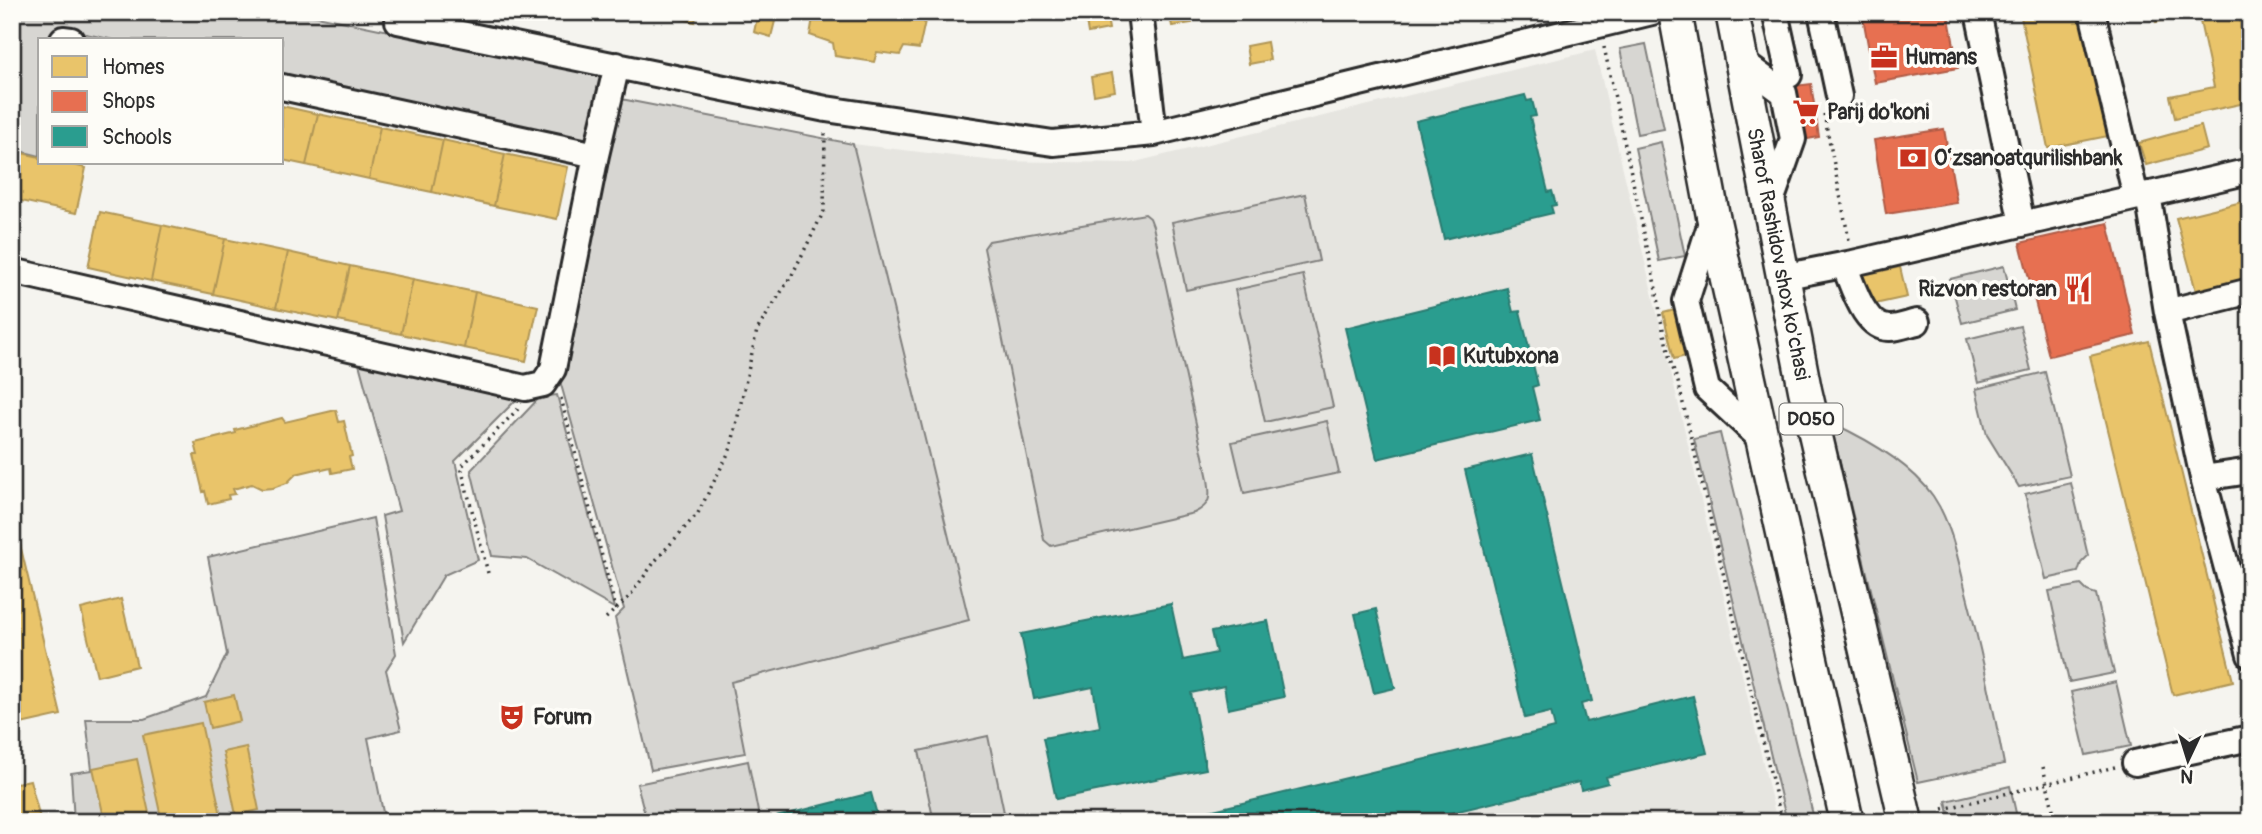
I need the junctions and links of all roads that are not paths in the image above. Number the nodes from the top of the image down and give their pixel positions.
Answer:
1 (1140, 12) edge
2 (1652, 12) edge
3 (1675, 12) edge
4 (1732, 12) edge
5 (1775, 12) edge
6 (1821, 12) edge
7 (1978, 12) edge
8 (2092, 12) edge
9 (398, 22) dead end
10 (1585, 22) edge
11 (617, 65) junction
12 (1789, 75) dead end
13 (284, 86) edge
14 (1830, 100) road end
15 (1154, 133) junction
16 (596, 155) junction
17 (2250, 171) edge
18 (2142, 196) junction
19 (1713, 216) junction
20 (2022, 224) junction
21 (1849, 264) junction
22 (12, 271) edge
23 (1782, 277) junction
24 (2250, 291) edge
25 (2167, 312) junction
26 (1917, 322) dead end
27 (1762, 440) junction
28 (2250, 471) edge
29 (2203, 478) junction
30 (2250, 655) edge
31 (2250, 738) edge
32 (2135, 763) road end
33 (1847, 822) edge
34 (1906, 822) edge

1 - 15 street
2 - 10 street
3 - 19 main road, D050
4 - 23 main road, Sharof Rashidov shox ko'chasi / D050
5 - 12 street
6 - 14 street
7 - 20 street
8 - 18 street
9 - 11 street
10 - 15 street
11 - 15 street
11 - 16 street
13 - 16 street
16 - 22 street
17 - 18 street
18 - 20 street
18 - 25 street
19 - 27 main road, D050
19 - 27 street
20 - 21 street
21 - 23 street
21 - 26 street
23 - 34 main road, Sharof Rashidov shox ko'chasi / D050
24 - 25 street
25 - 29 street
27 - 33 main road, D050
28 - 29 street
29 - 30 street
31 - 32 street

